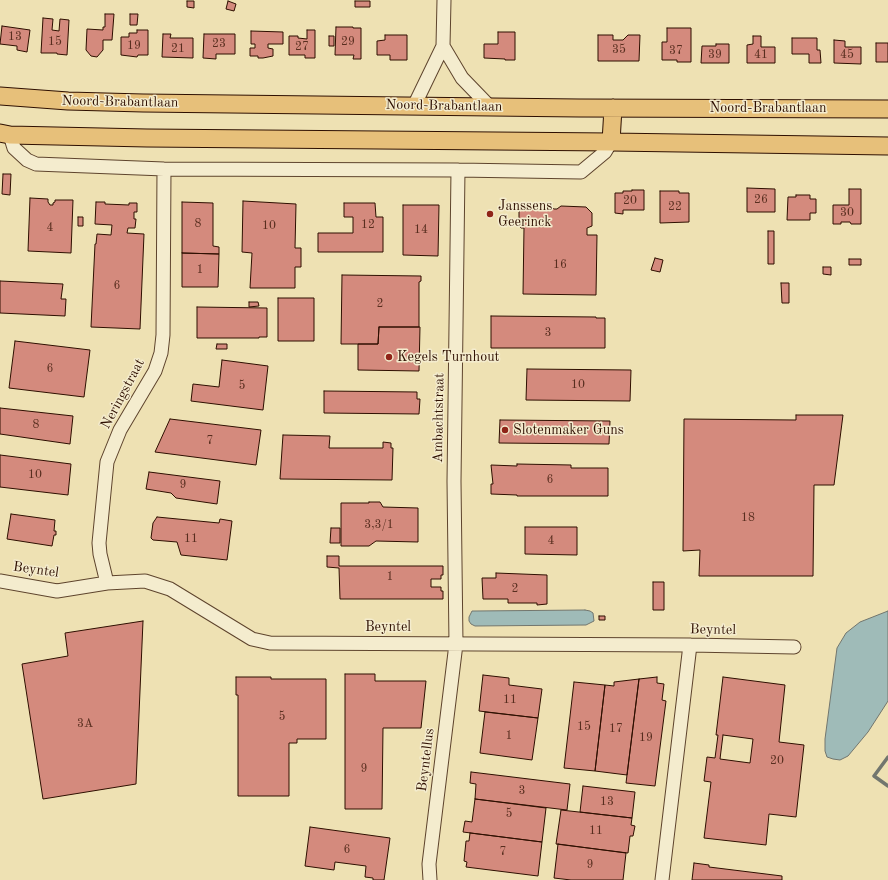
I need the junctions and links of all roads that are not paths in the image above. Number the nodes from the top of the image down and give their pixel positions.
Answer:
1 (444, 0) edge
2 (443, 46) junction
3 (0, 96) edge
4 (414, 106) junction
5 (490, 107) junction
6 (613, 108) junction
7 (888, 109) edge
8 (5, 134) edge
9 (611, 142) junction
10 (888, 146) edge
11 (164, 169) junction
12 (458, 170) junction
13 (0, 581) edge
14 (107, 583) junction
15 (456, 644) junction
16 (690, 645) junction
17 (794, 648) dead end
18 (430, 880) edge
19 (662, 880) edge

1 - 2 street
2 - 4 street
2 - 5 street
3 - 4 main road, Noord-Brabantlaan
4 - 5 main road, Noord-Brabantlaan
5 - 6 main road, Noord-Brabantlaan
6 - 7 main road, Noord-Brabantlaan
6 - 9 main road
8 - 9 main road
8 - 11 street
9 - 10 main road
9 - 12 street
11 - 12 street
11 - 14 street, Neringstraat
12 - 15 street, Ambachtstraat
13 - 14 street, Beyntel
14 - 15 street, Beyntel
15 - 16 street, Beyntel
15 - 18 street, Beyntellus
16 - 17 street, Beyntel
16 - 19 street

